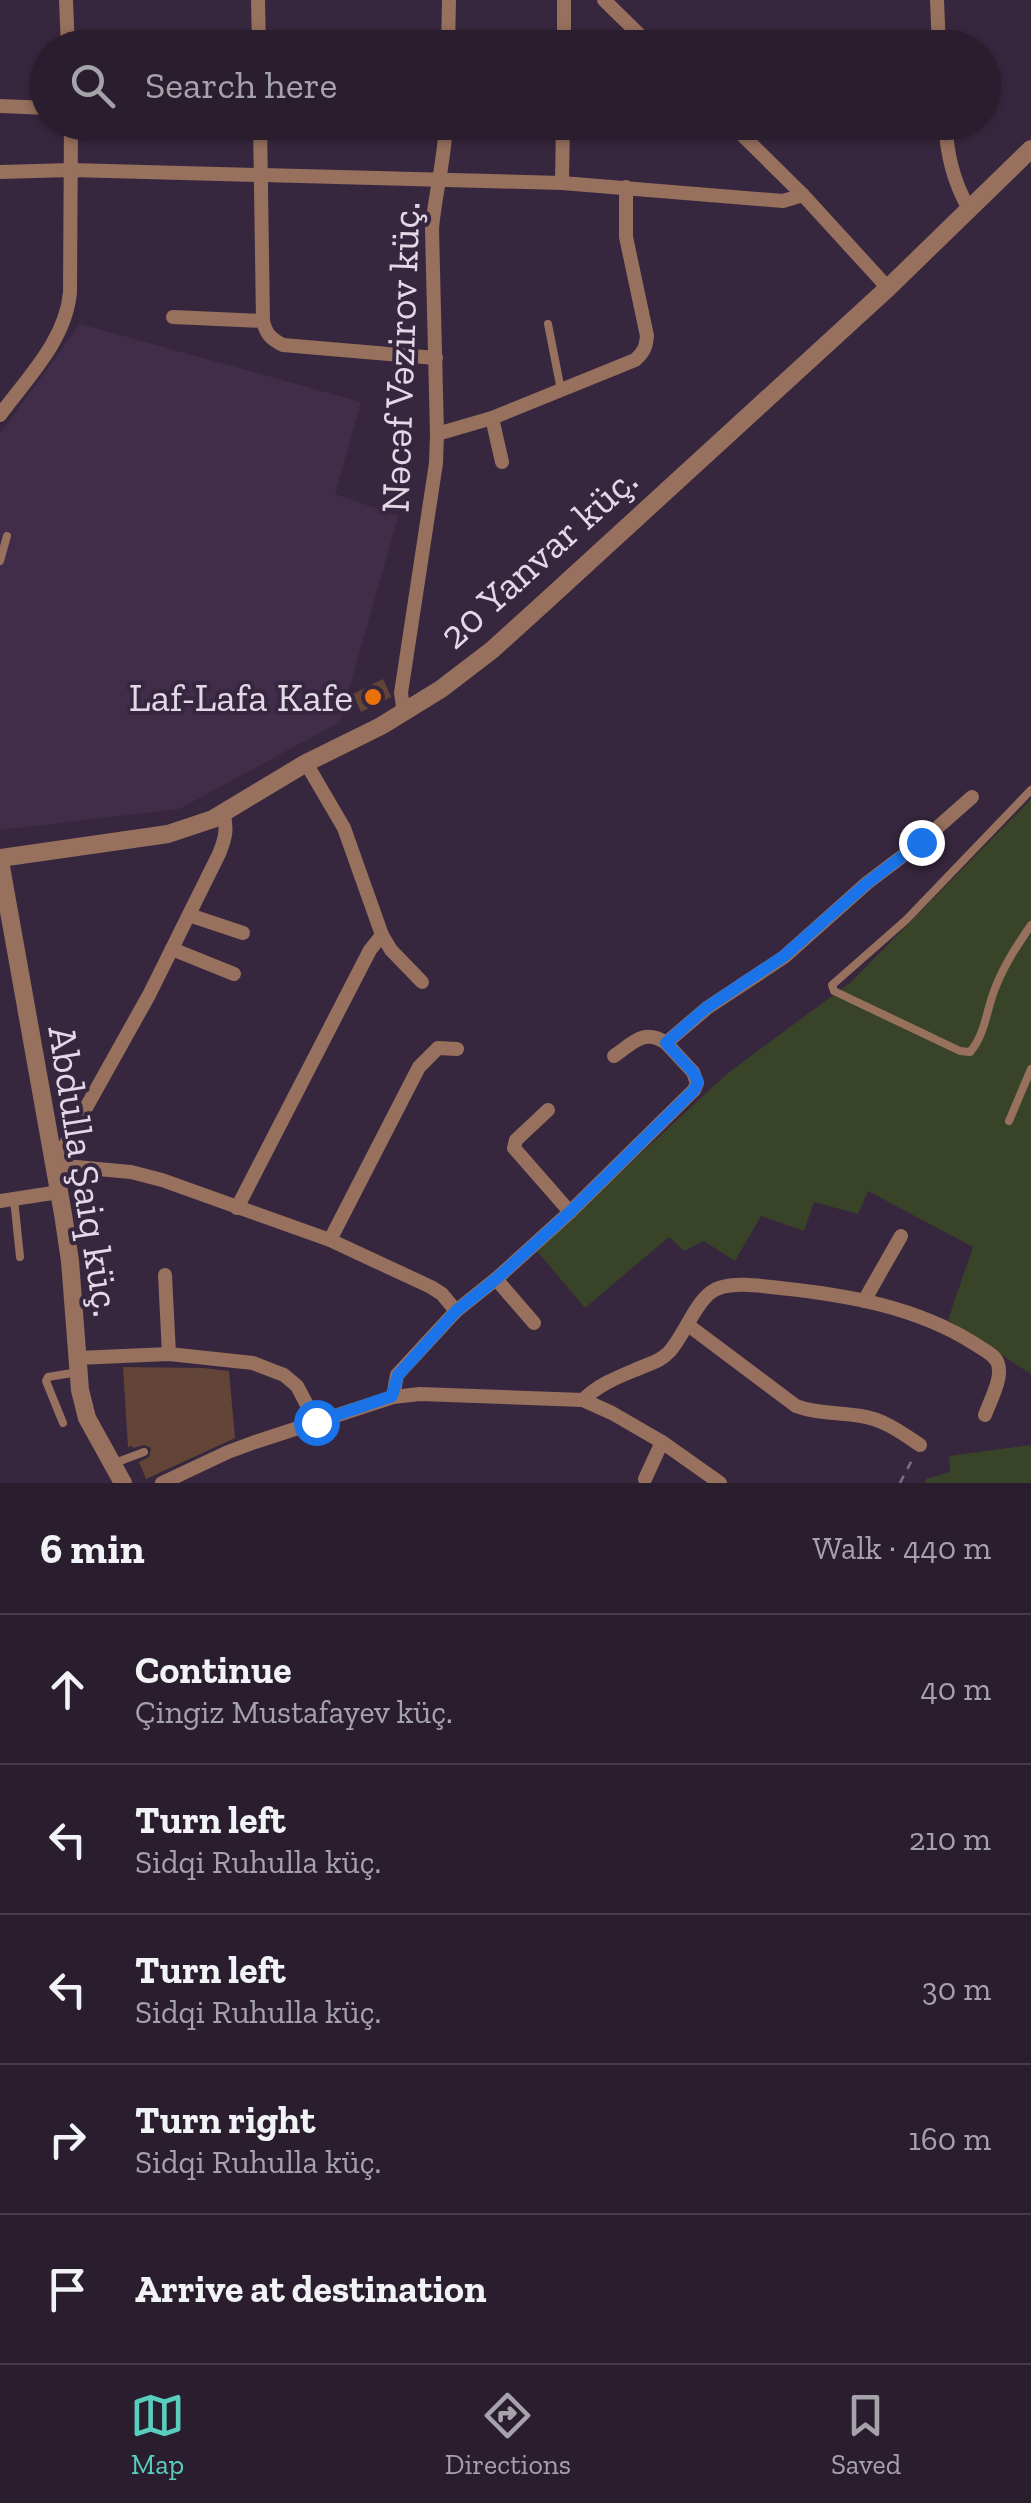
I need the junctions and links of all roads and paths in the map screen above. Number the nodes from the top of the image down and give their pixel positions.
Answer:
1 (66, 0) edge
2 (258, 0) edge
3 (449, 0) edge
4 (564, 0) edge
5 (936, 0) edge
6 (606, 1) edge
7 (67, 30) edge
8 (259, 30) edge
9 (448, 30) edge
10 (564, 30) edge
11 (635, 30) edge
12 (938, 30) edge
13 (0, 106) edge
14 (30, 107) edge
15 (71, 140) edge
16 (261, 140) edge
17 (445, 140) edge
18 (562, 140) edge
19 (748, 140) edge
20 (947, 140) edge
21 (1031, 149) edge
22 (71, 170) junction
23 (0, 172) edge
24 (262, 175) junction
25 (440, 179) junction
26 (562, 183) junction
27 (626, 188) junction
28 (803, 195) junction
29 (969, 209) junction
30 (888, 288) junction
31 (174, 316) dead end
32 (263, 321) junction
33 (548, 324) dead end
34 (436, 358) junction
35 (562, 390) junction
36 (0, 415) edge
37 (492, 418) junction
38 (437, 434) junction
39 (502, 462) dead end
40 (7, 536) dead end
41 (0, 561) edge
42 (404, 713) junction
43 (306, 763) junction
44 (1031, 790) edge
45 (972, 798) dead end
46 (223, 813) junction
47 (0, 859) edge
48 (189, 915) junction
49 (1031, 924) edge
50 (243, 933) dead end
51 (382, 936) junction
52 (172, 950) junction
53 (234, 974) dead end
54 (422, 982) dead end
55 (666, 1043) junction
56 (457, 1049) dead end
57 (614, 1056) dead end
58 (1031, 1070) edge
59 (548, 1110) dead end
60 (1009, 1121) dead end
61 (54, 1165) junction
62 (59, 1192) junction
63 (7, 1200) edge
64 (237, 1208) junction
65 (570, 1212) junction
66 (901, 1236) dead end
67 (330, 1240) junction
68 (20, 1257) dead end
69 (166, 1275) dead end
70 (496, 1279) junction
71 (864, 1301) junction
72 (456, 1311) junction
73 (534, 1324) dead end
74 (688, 1325) junction
75 (169, 1354) junction
76 (77, 1365) junction
77 (392, 1396) junction
78 (583, 1400) junction
79 (986, 1415) dead end
80 (316, 1422) junction
81 (63, 1423) dead end
82 (662, 1442) junction
83 (920, 1444) joint
84 (144, 1452) dead end
85 (112, 1464) junction
86 (644, 1479) dead end
87 (123, 1483) edge
88 (162, 1483) edge
89 (720, 1483) edge
90 (900, 1483) edge

1 - 7 street
2 - 8 street
3 - 9 street
4 - 10 street
5 - 12 street
6 - 11 street
13 - 14 street
15 - 22 street
16 - 24 street
17 - 25 street, Nəcəf Vəzirov küç.
18 - 26 street
19 - 28 street
20 - 29 street
21 - 29 street, 20 Yanvar küç.
22 - 23 street
22 - 24 street
22 - 36 street
24 - 25 street
24 - 32 street
25 - 26 street
25 - 34 street, Nəcəf Vəzirov küç.
26 - 27 street
27 - 28 street
27 - 35 street
28 - 30 street
29 - 30 street, 20 Yanvar küç.
30 - 42 street, 20 Yanvar küç.
31 - 32 street
32 - 34 street
33 - 35 lane
34 - 38 street, Nəcəf Vəzirov küç.
35 - 37 street
37 - 38 street
37 - 39 street
38 - 42 street, Nəcəf Vəzirov küç.
40 - 41 lane
42 - 43 street, 20 Yanvar küç.
43 - 46 street, 20 Yanvar küç.
43 - 51 street
44 - 49 lane
45 - 55 street
46 - 47 street, 20 Yanvar küç.
46 - 48 street
47 - 61 street, Abdulla Şaiq küç.
48 - 50 street
48 - 52 street
51 - 54 street
51 - 64 street
52 - 53 street
52 - 61 street
55 - 57 street
55 - 65 street
56 - 67 street
58 - 60 lane
59 - 65 street
61 - 62 street, Abdulla Şaiq küç.
61 - 64 street
62 - 63 street
62 - 76 street, Abdulla Şaiq küç.
63 - 68 lane
64 - 67 street
65 - 70 street
66 - 71 street
67 - 72 street
69 - 75 street
70 - 72 street
70 - 73 street
71 - 74 street
71 - 79 street
72 - 77 street
74 - 78 street
74 - 83 street
75 - 76 street
75 - 80 street
76 - 81 lane
76 - 85 street, Abdulla Şaiq küç.
77 - 78 street
77 - 80 street
78 - 82 street
80 - 88 street
82 - 86 street
82 - 89 street
83 - 90 path
84 - 85 lane
85 - 87 street, Abdulla Şaiq küç.

